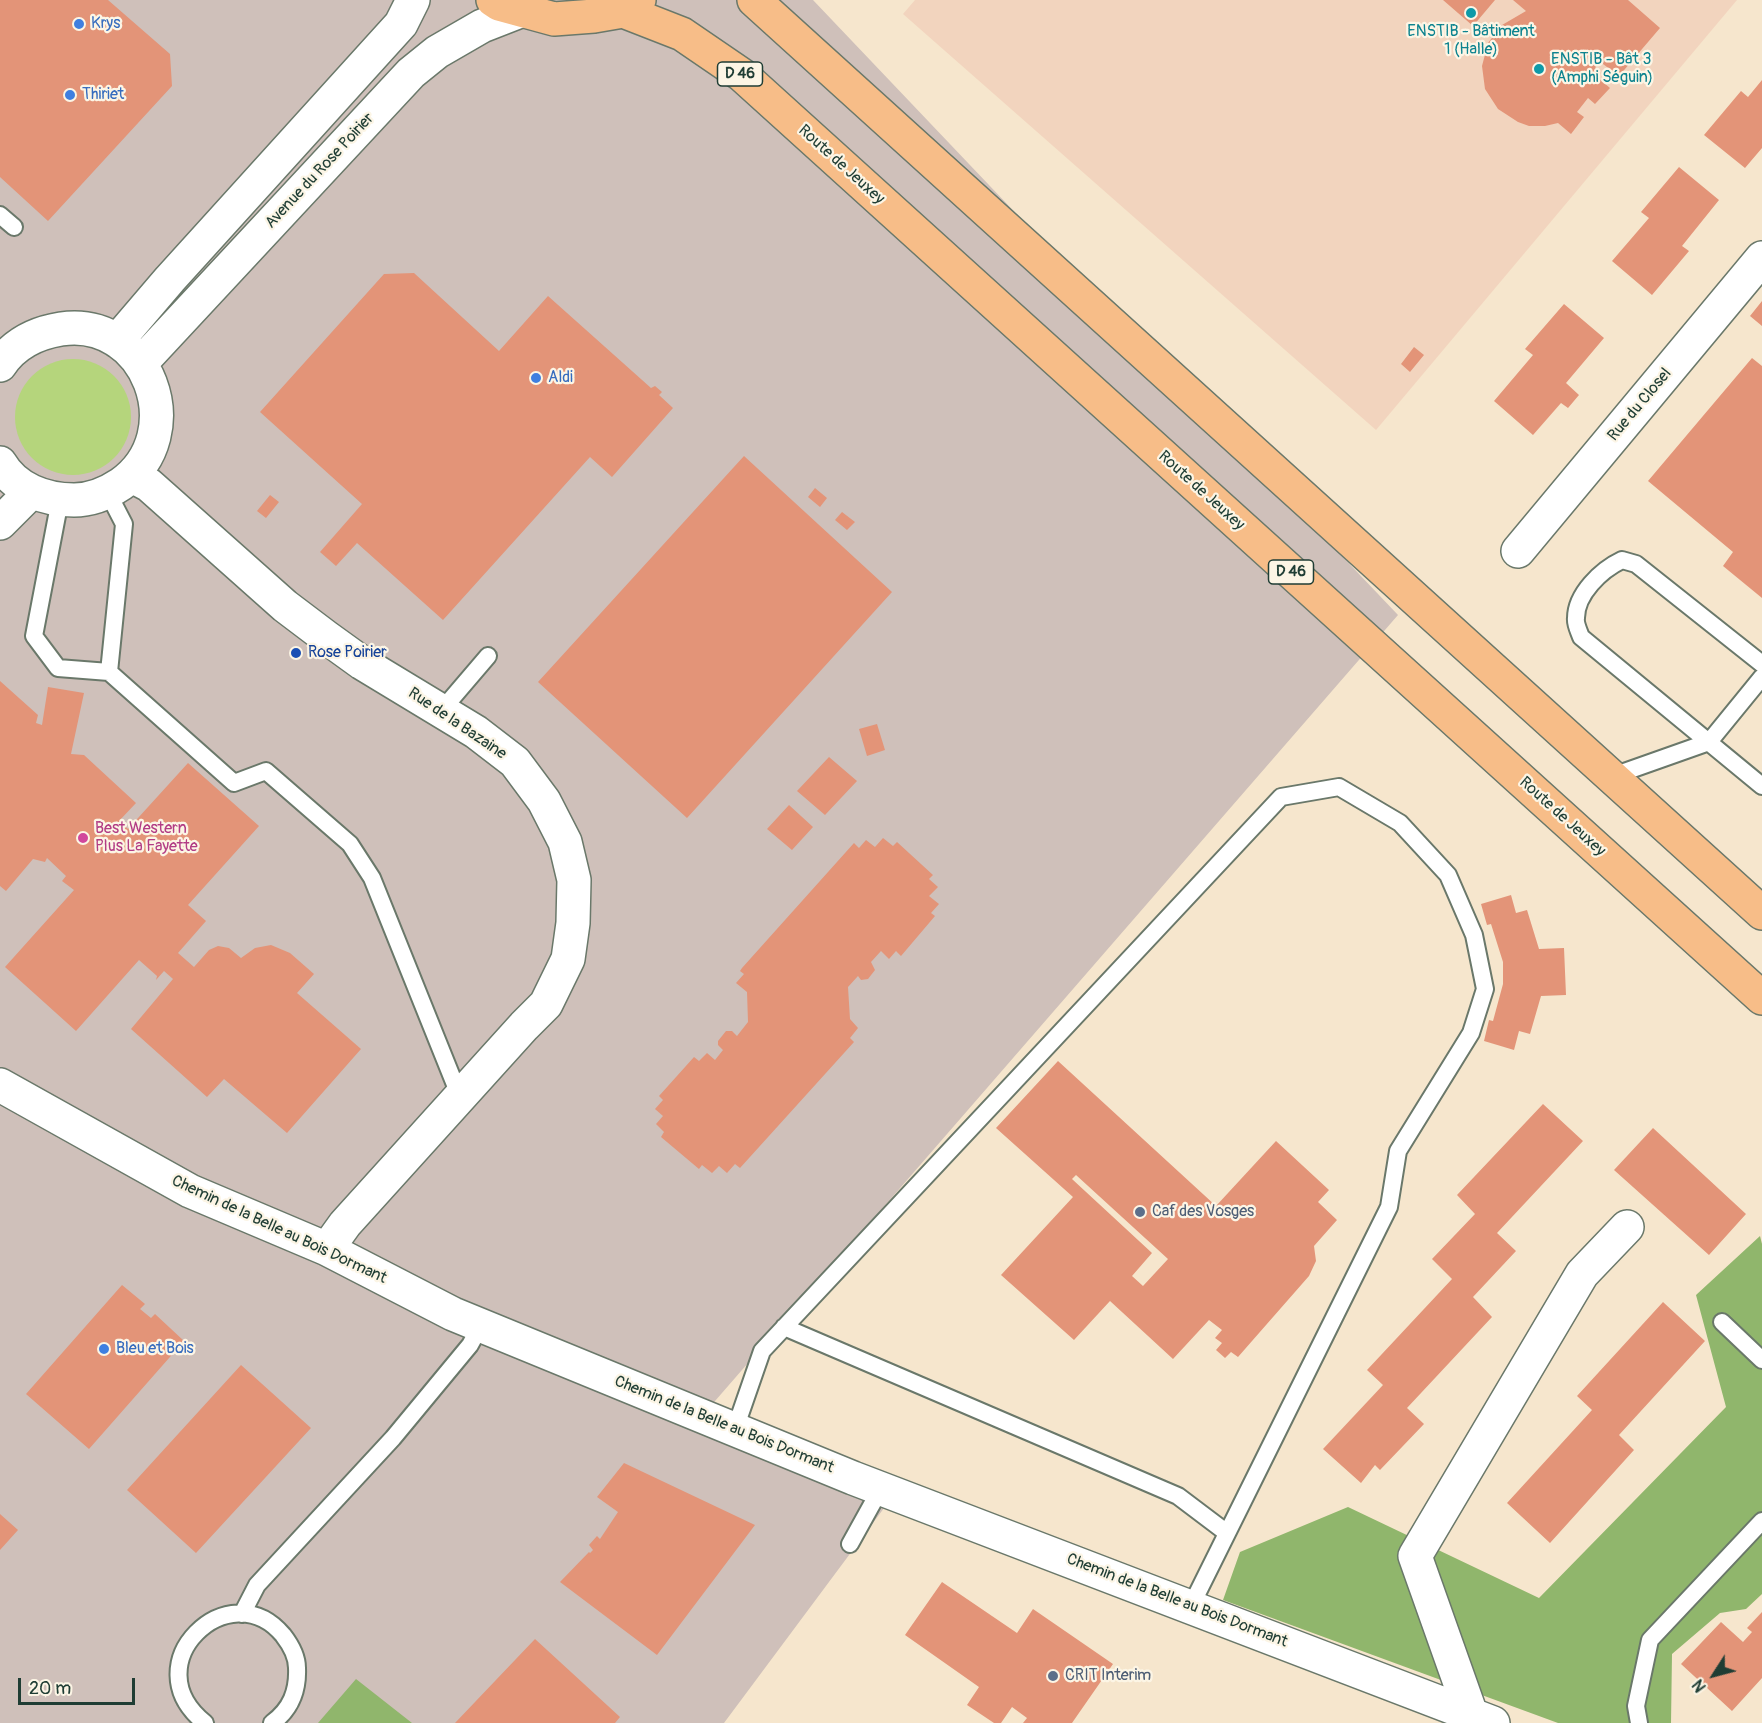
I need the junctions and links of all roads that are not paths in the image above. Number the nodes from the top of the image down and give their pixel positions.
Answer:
1 (413, 0) edge
2 (754, 0) edge
3 (508, 5) edge
4 (631, 5) edge
5 (0, 214) edge
6 (14, 227) dead end
7 (1762, 258) edge
8 (129, 352) junction
9 (2, 358) edge
10 (1, 467) edge
11 (120, 484) junction
12 (46, 496) junction
13 (0, 523) edge
14 (1518, 551) dead end
15 (488, 656) dead end
16 (1762, 664) edge
17 (109, 672) junction
18 (1762, 677) edge
19 (441, 711) junction
20 (1709, 742) junction
21 (1610, 777) junction
22 (1762, 786) edge
23 (1762, 913) edge
24 (1762, 998) edge
25 (0, 1085) edge
26 (460, 1097) junction
27 (1627, 1227) dead end
28 (327, 1250) junction
29 (1722, 1322) dead end
30 (481, 1325) junction
31 (784, 1327) junction
32 (1762, 1360) edge
33 (735, 1429) junction
34 (881, 1488) junction
35 (1762, 1521) edge
36 (1227, 1533) junction
37 (850, 1544) dead end
38 (1191, 1606) junction
39 (242, 1614) junction
40 (1482, 1719) edge
41 (201, 1722) edge
42 (272, 1723) edge
43 (1639, 1723) edge

1 - 8 street
2 - 21 main road
3 - 4 main road
3 - 8 street, Avenue du Rose Poirier
4 - 24 main road, Route de Jeuxey / D 46
5 - 6 lane
7 - 14 street, Rue du Closel
8 - 9 street
8 - 11 street
10 - 12 street
11 - 12 street
11 - 17 lane
11 - 19 street, Rue de la Bazaine
12 - 13 street
12 - 17 lane
15 - 19 lane
16 - 20 lane
17 - 26 lane
18 - 20 lane
19 - 26 street, Rue de la Bazaine
20 - 21 lane
20 - 22 lane
21 - 23 main road
25 - 28 street, Chemin de la Belle au Bois Dormant
26 - 28 street, Rue de la Bazaine
27 - 40 street, Chemin de la Belle au Bois Dormant
28 - 30 street, Chemin de la Belle au Bois Dormant
29 - 32 lane
30 - 33 street, Chemin de la Belle au Bois Dormant
30 - 39 lane
31 - 33 lane
31 - 36 lane
31 - 36 lane
33 - 34 street, Chemin de la Belle au Bois Dormant
34 - 37 lane
34 - 38 street, Chemin de la Belle au Bois Dormant
35 - 43 lane
36 - 38 lane
38 - 40 street, Chemin de la Belle au Bois Dormant
39 - 41 lane
39 - 42 lane

